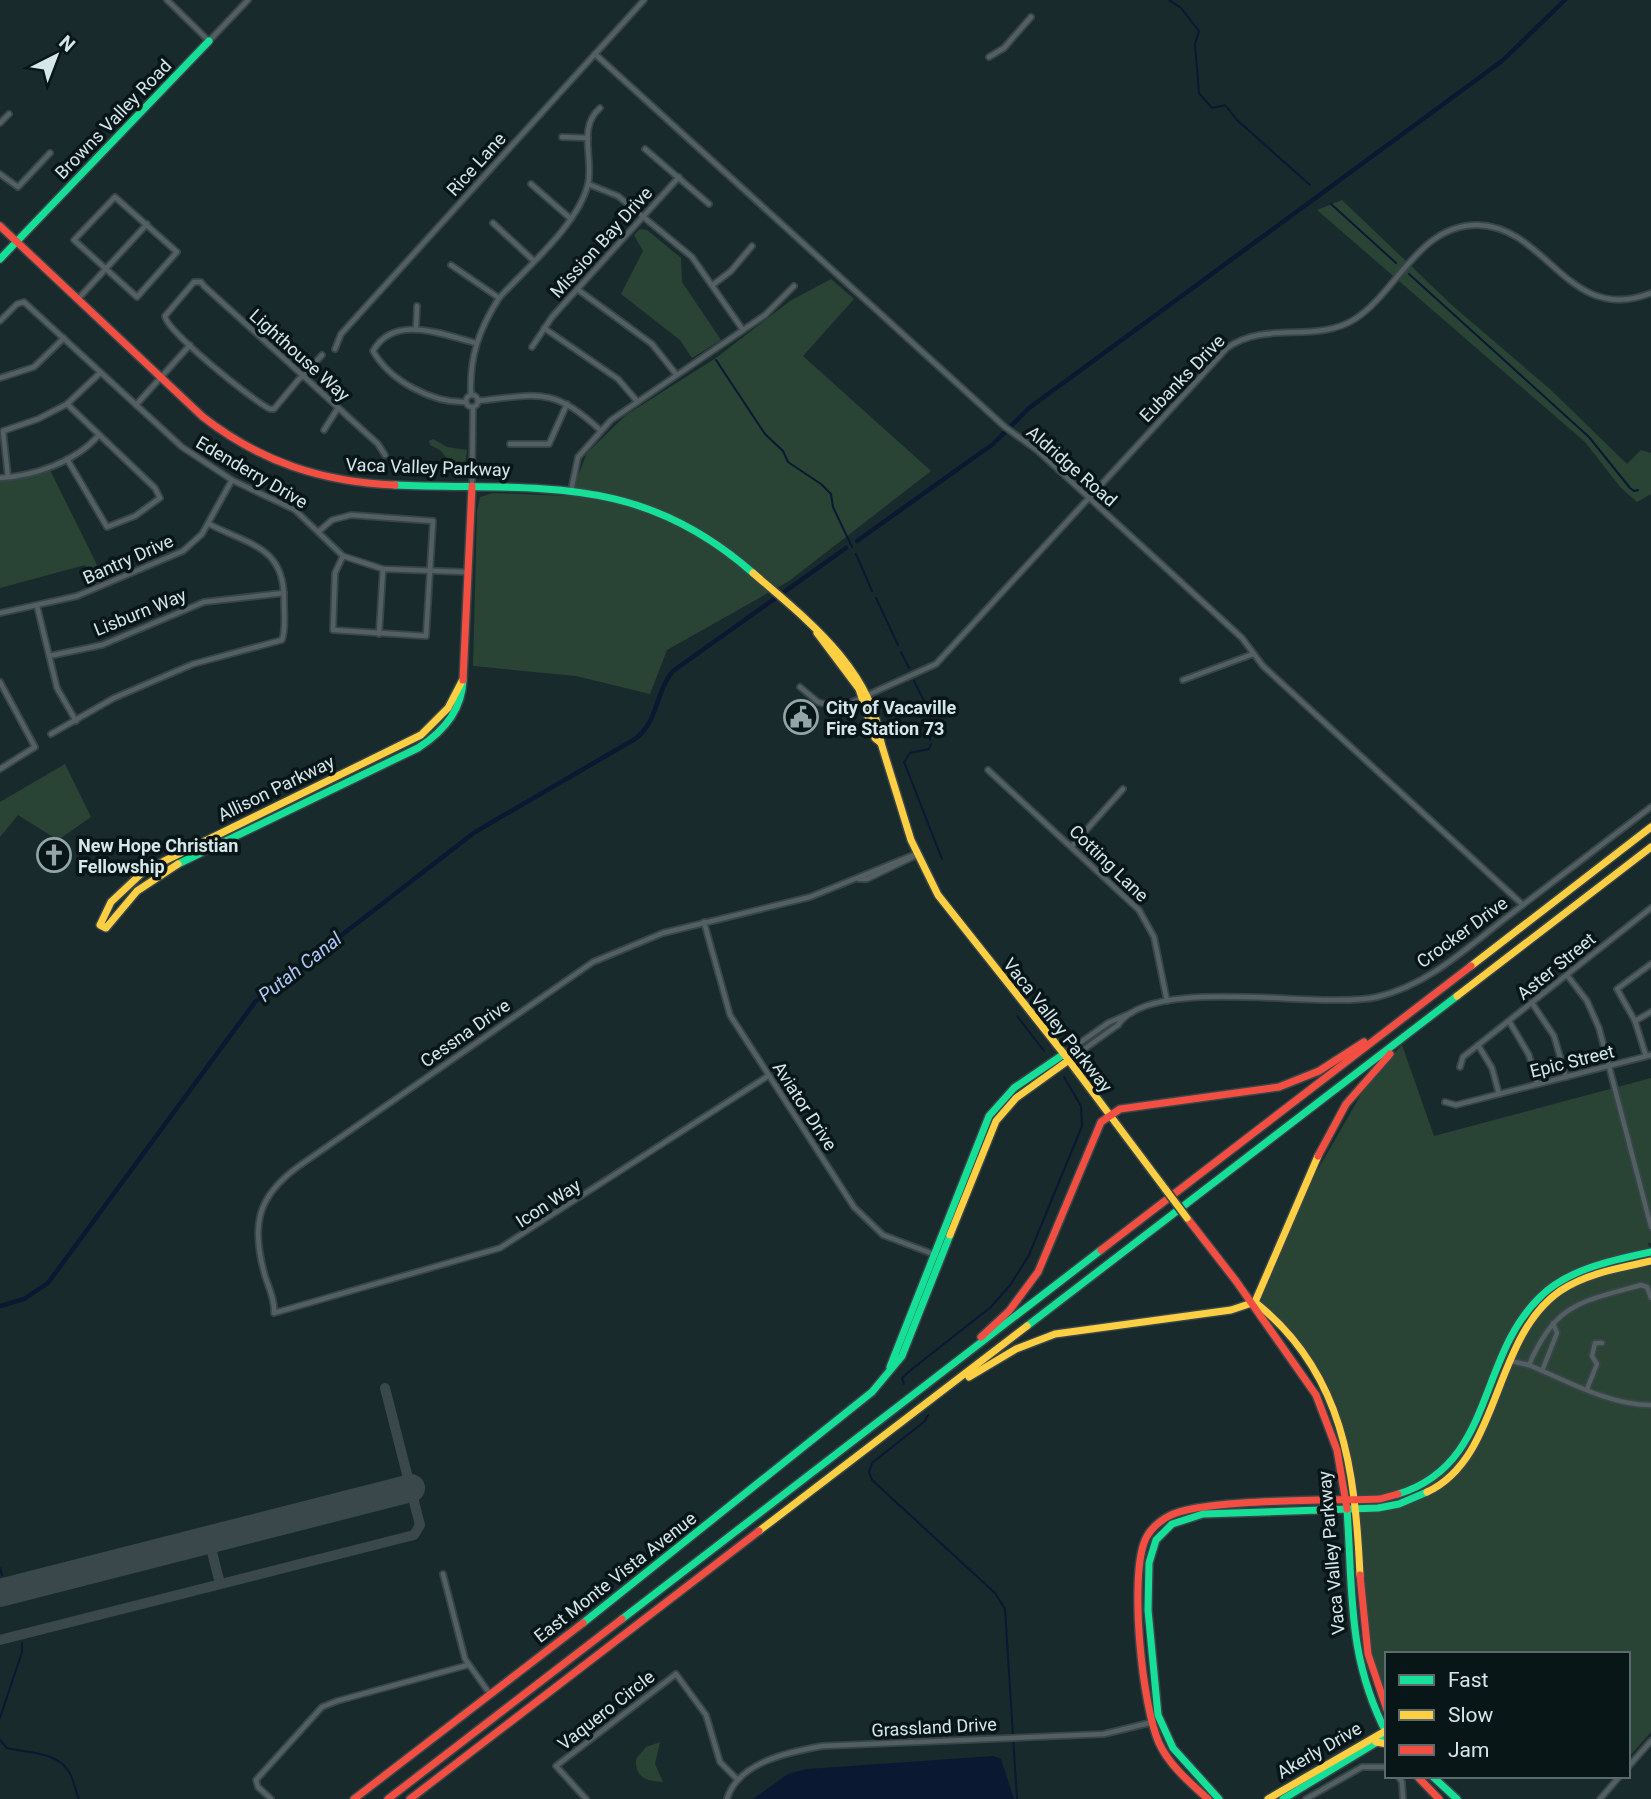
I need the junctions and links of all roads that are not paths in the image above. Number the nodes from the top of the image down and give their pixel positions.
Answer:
1 (167, 0) edge
2 (248, 0) edge
3 (644, 0) edge
4 (1031, 17) dead end
5 (209, 41) junction
6 (595, 54) junction
7 (989, 57) dead end
8 (600, 108) dead end
9 (9, 114) dead end
10 (0, 123) edge
11 (562, 137) dead end
12 (587, 138) junction
13 (645, 149) dead end
14 (50, 153) dead end
15 (0, 174) edge
16 (679, 177) junction
17 (531, 184) dead end
18 (588, 184) junction
19 (709, 204) dead end
20 (643, 217) junction
21 (571, 219) junction
22 (493, 223) dead end
23 (147, 224) junction
24 (0, 226) edge
25 (17, 242) junction
26 (752, 246) dead end
27 (0, 259) edge
28 (533, 260) junction
29 (451, 265) dead end
30 (105, 270) junction
31 (714, 284) junction
32 (794, 286) dead end
33 (577, 289) junction
34 (1651, 293) edge
35 (499, 298) junction
36 (78, 299) junction
37 (417, 306) dead end
38 (0, 321) edge
39 (416, 328) junction
40 (544, 328) junction
41 (743, 330) junction
42 (64, 338) junction
43 (476, 343) junction
44 (190, 345) junction
45 (531, 347) dead end
46 (335, 349) dead end
47 (322, 355) dead end
48 (100, 373) junction
49 (676, 374) junction
50 (303, 376) junction
51 (161, 377) junction
52 (0, 378) edge
53 (471, 395) junction
54 (478, 401) junction
55 (637, 401) junction
56 (466, 402) junction
57 (67, 404) junction
58 (567, 404) junction
59 (136, 405) junction
60 (338, 408) junction
61 (473, 408) junction
62 (324, 430) dead end
63 (600, 430) junction
64 (98, 436) junction
65 (510, 444) dead end
66 (384, 455) dead end
67 (67, 459) junction
68 (8, 477) junction
69 (0, 478) edge
70 (232, 480) junction
71 (472, 486) junction
72 (571, 491) junction
73 (1089, 498) junction
74 (209, 524) junction
75 (318, 532) junction
76 (343, 556) junction
77 (383, 569) junction
78 (431, 571) junction
79 (466, 572) junction
80 (284, 593) junction
81 (37, 606) junction
82 (0, 614) edge
83 (379, 634) junction
84 (1253, 654) junction
85 (48, 656) junction
86 (1183, 680) dead end
87 (461, 681) junction
88 (0, 682) edge
89 (800, 687) dead end
90 (865, 697) junction
91 (76, 720) junction
92 (51, 734) dead end
93 (0, 769) edge
94 (988, 770) dead end
95 (1123, 789) dead end
96 (1651, 807) edge
97 (1651, 827) edge
98 (1072, 846) junction
99 (1651, 847) edge
100 (917, 854) junction
101 (1523, 905) junction
102 (1651, 908) edge
103 (704, 922) junction
104 (1651, 964) edge
105 (1567, 975) junction
106 (1167, 1001) junction
107 (1532, 1003) junction
108 (1443, 1008) junction
109 (1136, 1012) junction
110 (1651, 1012) edge
111 (1509, 1021) junction
112 (1635, 1021) junction
113 (1385, 1031) junction
114 (1478, 1045) junction
115 (1648, 1056) edge
116 (1067, 1057) junction
117 (1609, 1066) junction
118 (1460, 1067) dead end
119 (768, 1076) junction
120 (1566, 1077) junction
121 (1537, 1084) junction
122 (1499, 1094) junction
123 (1001, 1100) junction
124 (1445, 1102) dead end
125 (1108, 1115) junction
126 (983, 1150) junction
127 (1651, 1227) edge
128 (1651, 1252) edge
129 (937, 1255) junction
130 (1651, 1261) edge
131 (1651, 1298) edge
132 (318, 1301) joint
133 (1255, 1302) junction
134 (1552, 1322) junction
135 (1602, 1343) dead end
136 (1511, 1361) junction
137 (1529, 1366) junction
138 (1542, 1371) junction
139 (924, 1386) junction
140 (1587, 1389) junction
141 (942, 1393) junction
142 (1651, 1405) edge
143 (1345, 1504) junction
144 (1356, 1504) junction
145 (443, 1574) dead end
146 (468, 1665) junction
147 (490, 1694) junction
148 (1385, 1705) edge
149 (1160, 1720) junction
150 (1151, 1722) junction
151 (1385, 1730) edge
152 (1385, 1733) edge
153 (1385, 1733) edge
154 (1651, 1741) edge
155 (1376, 1742) junction
156 (1385, 1744) edge
157 (1630, 1765) edge
158 (1385, 1767) edge
159 (1399, 1778) edge
160 (1419, 1778) edge
161 (1434, 1778) edge
162 (1618, 1778) edge
163 (738, 1780) junction
164 (271, 1799) edge
165 (354, 1799) edge
166 (388, 1799) edge
167 (410, 1799) edge
168 (586, 1799) edge
169 (727, 1799) edge
170 (1208, 1799) edge
171 (1219, 1799) edge
172 (1268, 1799) edge
173 (1283, 1799) edge
174 (1306, 1799) edge
175 (1403, 1799) edge
176 (1439, 1799) edge
177 (1457, 1799) edge
178 (1600, 1799) edge

1 - 5 street
2 - 5 street, Browns Valley Road
3 - 6 street, Rice Lane
4 - 7 street
5 - 25 main road, Browns Valley Road
6 - 46 street, Rice Lane
6 - 73 street, Aldridge Road
8 - 12 street
9 - 10 street
11 - 12 street
12 - 18 street
13 - 16 street
14 - 15 street
16 - 19 street
16 - 20 street, Mission Bay Drive
17 - 21 street
18 - 20 street
18 - 21 street
20 - 31 street
20 - 33 street, Mission Bay Drive
21 - 28 street
22 - 28 street
23 - 30 street
23 - 30 street
23 - 30 street
24 - 25 main road, Vaca Valley Parkway
25 - 27 main road, Browns Valley Road
25 - 36 main road, Vaca Valley Parkway
26 - 31 street
28 - 35 street
29 - 35 street
30 - 36 street
31 - 41 street
32 - 41 street
33 - 40 street, Mission Bay Drive
33 - 49 street
34 - 73 street, Eubanks Drive
35 - 43 street
36 - 51 main road, Vaca Valley Parkway
37 - 39 street
38 - 42 street
39 - 43 street
39 - 56 street
40 - 45 street, Mission Bay Drive
40 - 55 street
41 - 49 street
42 - 48 street
42 - 52 street
43 - 53 street
44 - 50 street
44 - 50 street, Lighthouse Way
44 - 51 street
47 - 50 street
48 - 57 street
48 - 59 street, Edenderry Drive
49 - 55 street
50 - 60 street, Lighthouse Way
51 - 59 street
51 - 71 main road, Vaca Valley Parkway
53 - 54 street
53 - 56 street
54 - 58 street
54 - 61 street
55 - 63 street
56 - 61 street
57 - 64 street
57 - 68 street
58 - 63 street
58 - 65 street
59 - 70 street, Edenderry Drive
60 - 62 street
60 - 66 street, Lighthouse Way
61 - 71 street
63 - 72 street
64 - 67 street
64 - 67 street
67 - 68 street
68 - 69 street
70 - 74 street, Bantry Drive
70 - 75 street, Edenderry Drive
71 - 72 main road, Vaca Valley Parkway
71 - 79 main road, Allison Parkway
72 - 90 main road, Vaca Valley Parkway
73 - 84 street, Aldridge Road
73 - 90 street, Eubanks Drive
74 - 80 street
74 - 81 street, Bantry Drive
75 - 76 street, Edenderry Drive
75 - 78 street
76 - 77 street, Edenderry Drive
76 - 83 street
77 - 78 street, Edenderry Drive
77 - 83 street
78 - 79 street, Edenderry Drive
78 - 83 street
79 - 87 main road, Allison Parkway
80 - 85 street, Lisburn Way
80 - 91 street
81 - 82 street, Bantry Drive
81 - 85 street
84 - 86 street
84 - 101 street, Aldridge Road
85 - 91 street
87 - 87 main road, Allison Parkway
88 - 93 street
89 - 90 street, Eubanks Drive
90 - 100 main road, Vaca Valley Parkway
91 - 92 street
94 - 98 street, Cotting Lane
95 - 98 street
96 - 101 street, Crocker Drive
97 - 113 main road
98 - 106 street, Cotting Lane
99 - 108 main road
100 - 103 street, Cessna Drive
100 - 116 main road, Vaca Valley Parkway
101 - 106 street, Crocker Drive
102 - 105 street, Aster Street
103 - 119 street, Aviator Drive
103 - 132 street, Cessna Drive
104 - 112 street
105 - 107 street, Aster Street
105 - 117 street
106 - 109 street, Crocker Drive
107 - 111 street, Aster Street
107 - 120 street
108 - 133 main road
108 - 141 main road
109 - 116 street, Crocker Drive
109 - 116 street, Crocker Drive
110 - 112 street
111 - 114 street, Aster Street
111 - 121 street
112 - 115 street
113 - 125 main road
113 - 139 main road
114 - 118 street, Aster Street
114 - 122 street
115 - 117 street, Epic Street
116 - 123 main road, East Monte Vista Avenue
116 - 125 main road, Vaca Valley Parkway
116 - 126 main road, East Monte Vista Avenue
117 - 120 street, Epic Street
117 - 127 street
119 - 129 street, Aviator Drive
119 - 132 street, Icon Way
120 - 121 street, Epic Street
121 - 122 street, Epic Street
122 - 124 street, Epic Street
123 - 126 main road
123 - 129 main road, East Monte Vista Avenue
125 - 133 main road, Vaca Valley Parkway, bridge
125 - 139 main road
126 - 129 main road, East Monte Vista Avenue
128 - 144 main road
129 - 147 main road, East Monte Vista Avenue
130 - 136 main road
131 - 134 street
133 - 141 main road
133 - 143 main road, Vaca Valley Parkway
133 - 144 main road, Vaca Valley Parkway
134 - 137 street
134 - 138 street
135 - 140 street
136 - 137 street
136 - 144 main road
137 - 138 street
138 - 140 street
139 - 166 main road
140 - 142 street
141 - 167 main road
143 - 144 main road
143 - 149 main road
143 - 150 main road
143 - 151 main road, Vaca Valley Parkway
144 - 148 main road, Vaca Valley Parkway
145 - 146 street
146 - 147 street
146 - 164 street
147 - 165 main road, East Monte Vista Avenue
149 - 150 street, Grassland Drive
149 - 171 main road
150 - 163 street, Grassland Drive
150 - 170 main road
152 - 155 main road, Akerly Drive
153 - 172 main road, Akerly Drive
154 - 157 street
155 - 156 main road
155 - 173 main road, Akerly Drive
158 - 174 street
159 - 175 street
160 - 176 main road
161 - 177 main road
162 - 178 street
163 - 168 street, Vaquero Circle
163 - 169 street, Grassland Drive

